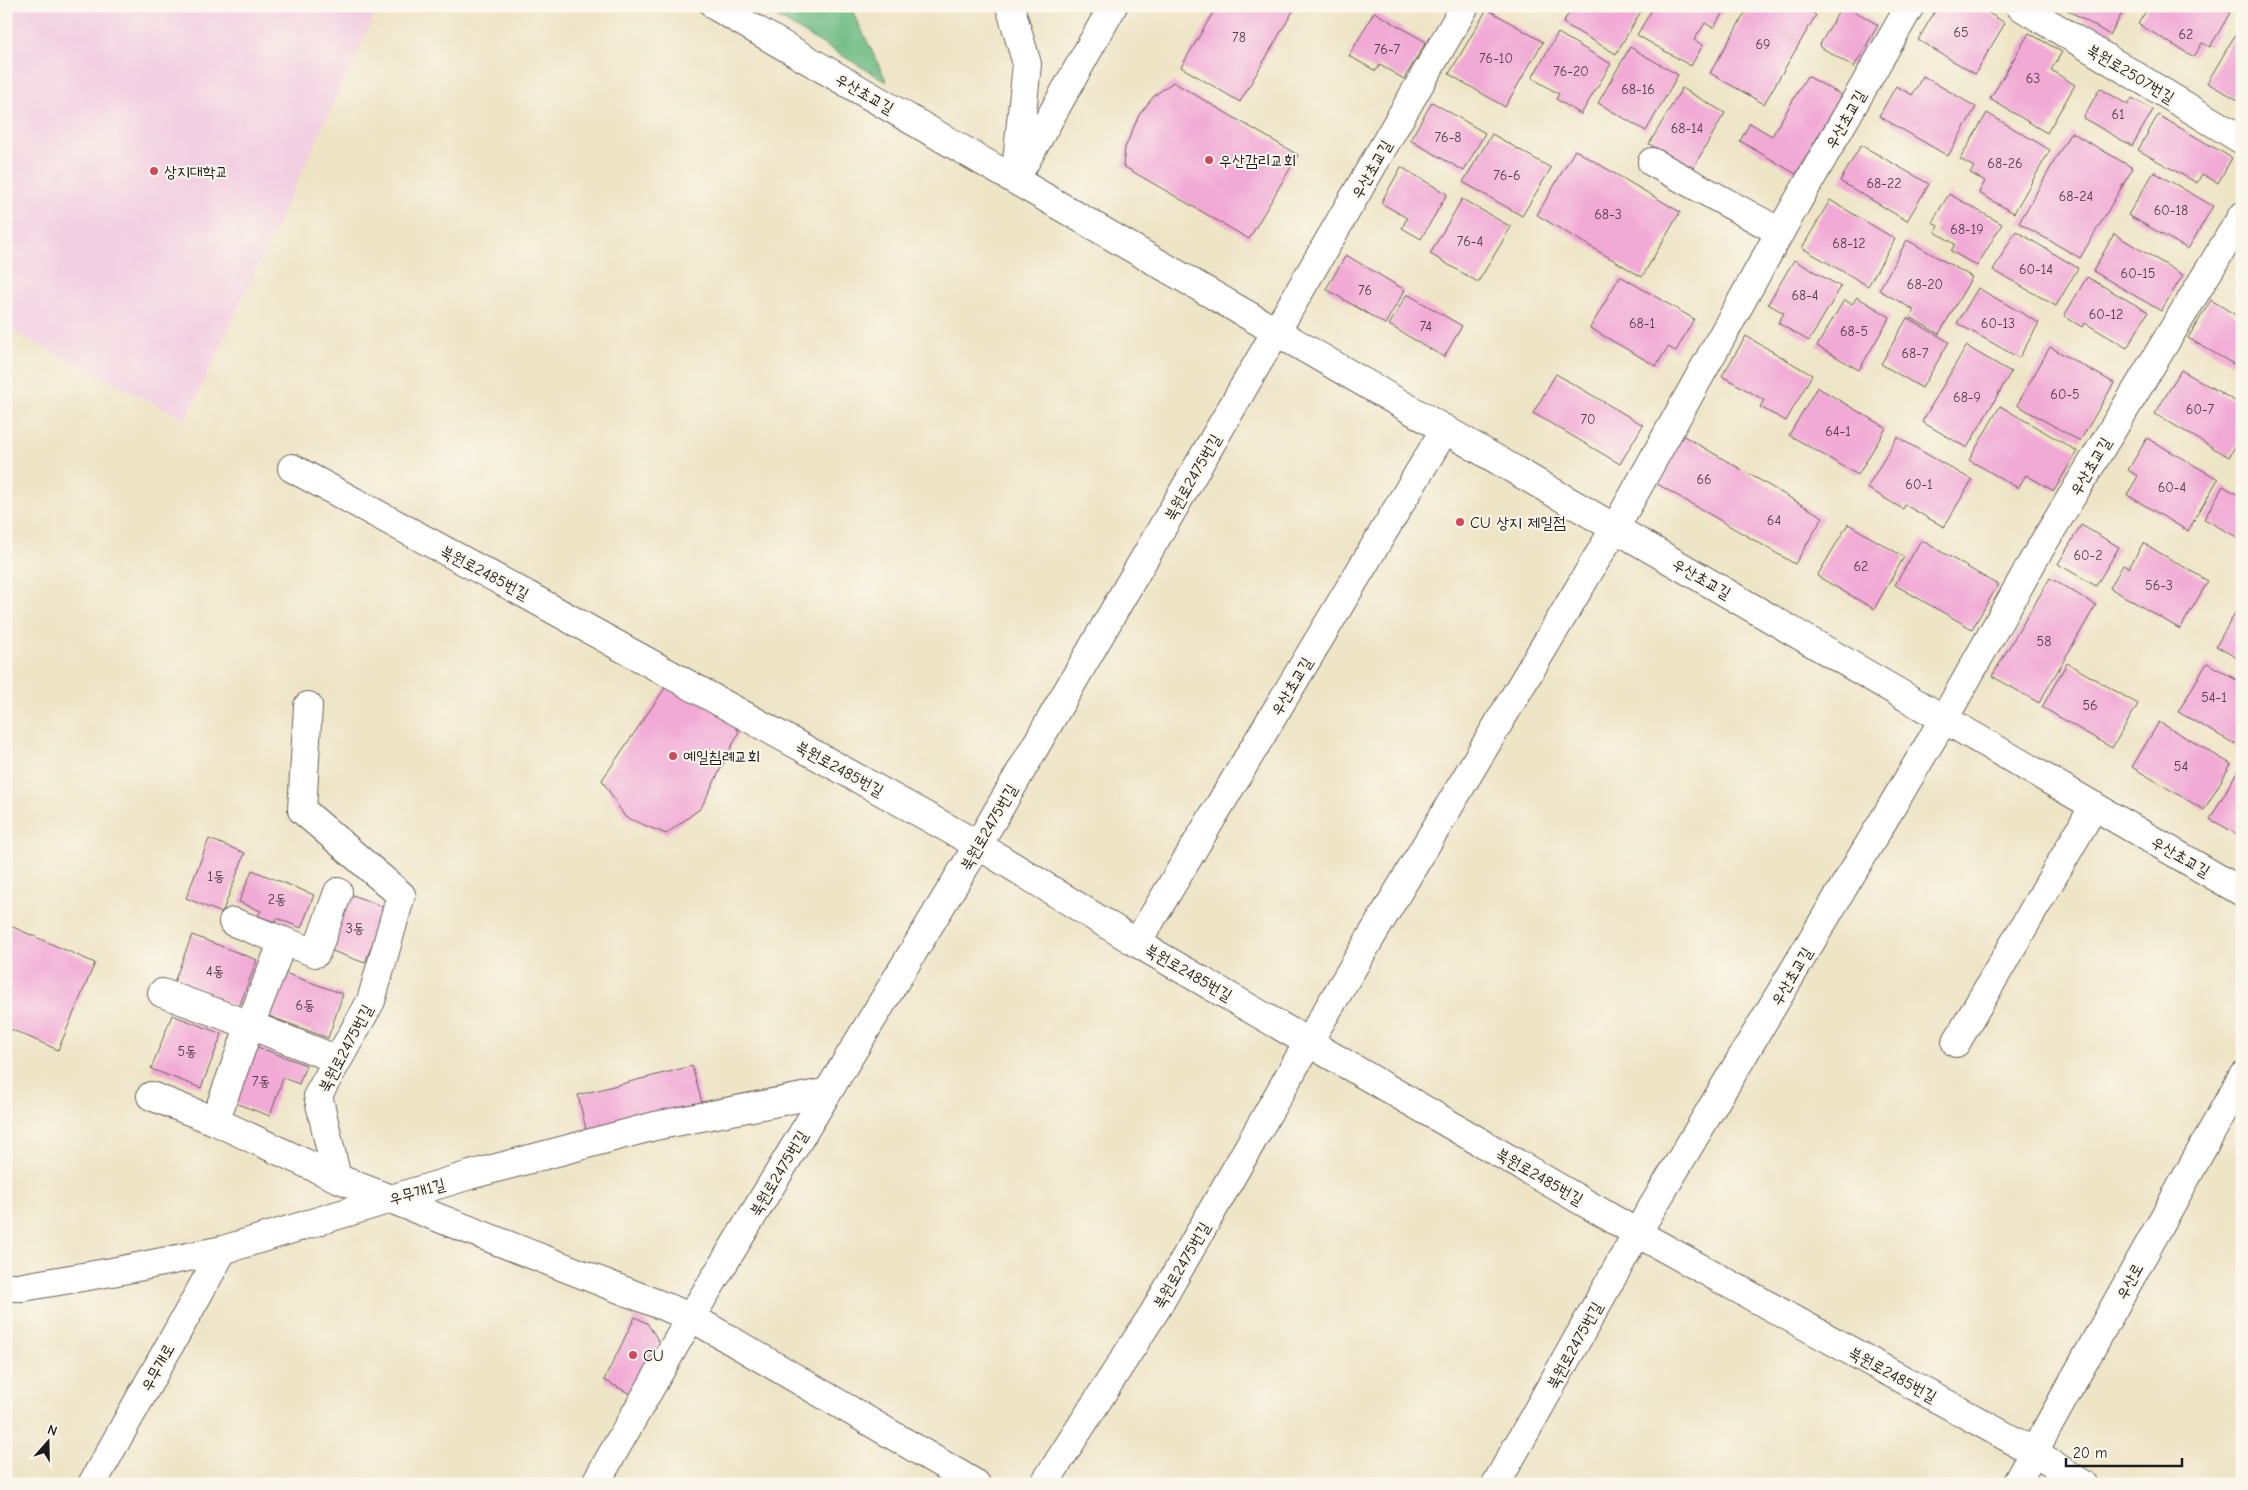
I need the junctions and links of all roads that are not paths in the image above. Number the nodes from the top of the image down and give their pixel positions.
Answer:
1 (715, 6) edge
2 (1010, 6) edge
3 (1114, 6) edge
4 (1465, 6) edge
5 (1910, 6) edge
6 (2020, 6) edge
7 (2242, 140) edge
8 (1652, 162) dead end
9 (1015, 180) junction
10 (2242, 216) edge
11 (1780, 232) junction
12 (1276, 331) junction
13 (1445, 429) junction
14 (292, 468) dead end
15 (1615, 528) junction
16 (308, 706) dead end
17 (1944, 719) junction
18 (2094, 806) junction
19 (978, 845) junction
20 (338, 892) dead end
21 (2242, 892) edge
22 (233, 922) dead end
23 (283, 941) junction
24 (1137, 942) junction
25 (162, 992) dead end
26 (250, 1025) junction
27 (1309, 1041) junction
28 (1956, 1043) dead end
29 (322, 1054) dead end
30 (2242, 1077) edge
31 (828, 1092) junction
32 (150, 1096) dead end
33 (215, 1121) junction
34 (337, 1178) junction
35 (391, 1198) junction
36 (1637, 1233) junction
37 (223, 1250) junction
38 (6, 1287) edge
39 (691, 1317) junction
40 (2034, 1452) junction
41 (92, 1484) edge
42 (596, 1484) edge
43 (976, 1484) edge
44 (1044, 1484) edge
45 (1496, 1484) edge
46 (2016, 1484) edge
47 (2083, 1484) edge

1 - 9 street, 우산초교길
2 - 9 street
3 - 9 street
4 - 12 street, 우산초교길
5 - 11 street, 우산초교길
6 - 7 street, 북원로2507번길
8 - 11 street
9 - 12 street, 우산초교길
10 - 17 street, 우산초교길
11 - 15 street, 우산초교길
12 - 13 street, 우산초교길
12 - 19 street, 북원로2475번길
13 - 15 street, 우산초교길
13 - 24 street, 우산초교길
14 - 19 street, 북원로2485번길
15 - 17 street, 우산초교길
15 - 27 street, 우산초교길
16 - 34 street, 북원로2475번길
17 - 18 street, 우산초교길
17 - 36 street, 우산초교길
18 - 21 street, 우산초교길
18 - 28 street
19 - 24 street, 북원로2485번길
19 - 31 street, 북원로2475번길
20 - 23 street
22 - 23 street
23 - 26 street
24 - 27 street, 북원로2485번길
25 - 26 street
26 - 29 street
26 - 33 street
27 - 36 street, 북원로2485번길
27 - 44 street, 북원로2475번길
30 - 40 street, 우산로
31 - 35 street, 우무개1길
31 - 39 street, 북원로2475번길
32 - 33 street
33 - 34 street
34 - 35 street
35 - 37 street, 우무개1길
35 - 39 street
36 - 40 street, 북원로2485번길
36 - 45 street, 북원로2475번길
37 - 38 street, 우무개1길
37 - 41 street, 우무개로
39 - 42 street, 북원로2475번길
39 - 43 street
40 - 46 street, 우산로
40 - 47 street, 북원로2485번길

